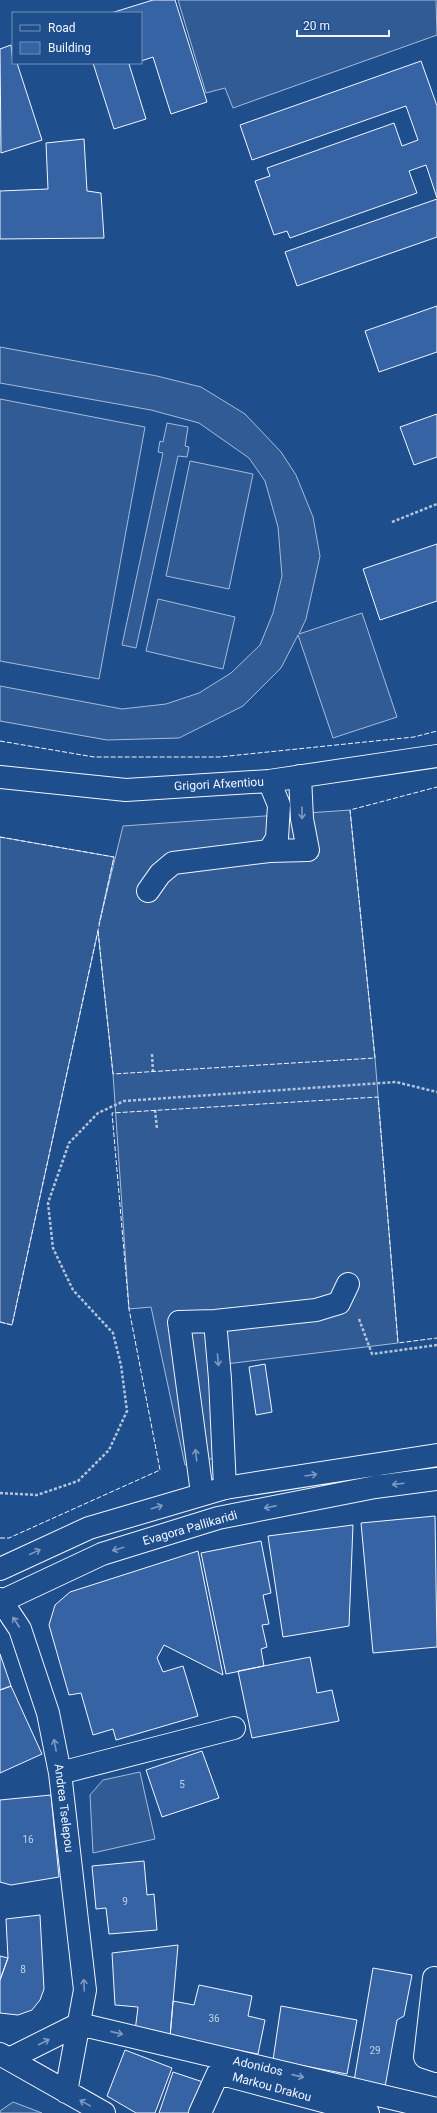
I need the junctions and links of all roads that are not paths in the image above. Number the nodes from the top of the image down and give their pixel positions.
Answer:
1 (437, 756) edge
2 (300, 776) junction
3 (0, 777) edge
4 (269, 781) junction
5 (269, 851) junction
6 (148, 891) dead end
7 (343, 1293) road end
8 (215, 1321) junction
9 (437, 1455) edge
10 (437, 1479) edge
11 (225, 1488) junction
12 (202, 1493) junction
13 (0, 1569) edge
14 (1, 1601) edge
15 (234, 1728) dead end
16 (60, 1773) junction
17 (434, 1978) dead end
18 (79, 2024) junction
19 (4, 2056) edge
20 (437, 2061) edge
21 (66, 2092) junction
22 (437, 2109) edge
23 (104, 2113) edge
24 (200, 2113) edge
25 (368, 2113) edge

1 - 2 street, Grigori Afxentiou
2 - 4 street, Grigori Afxentiou
2 -> 5 street
3 - 4 street, Grigori Afxentiou
4 - 5 street
5 - 6 street
7 - 8 street
8 -> 11 street
12 -> 8 street
11 -> 9 street
10 -> 14 street, Evagora Pallikaridi
11 - 12 street
13 -> 12 street
16 -> 14 street, Andrea Tselepou
15 - 16 street
18 -> 16 street, Andrea Tselepou
17 - 20 street
19 -> 18 street
18 - 21 street, Andrea Tselepou
18 -> 22 street, Adonidos
19 - 21 street
23 -> 21 street
24 - 25 street, Markou Drakou

